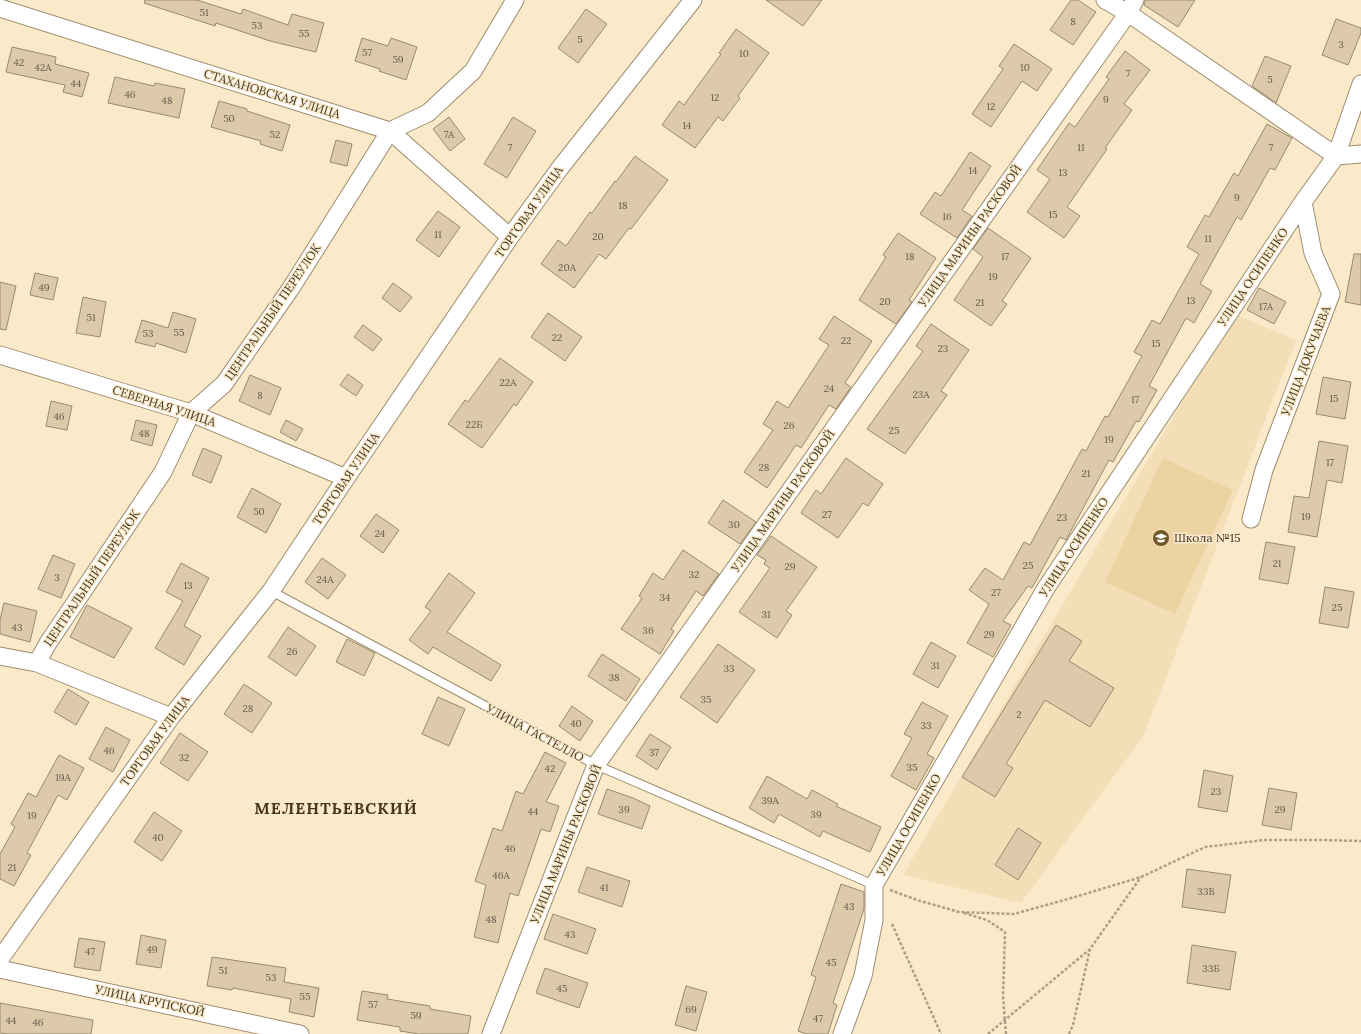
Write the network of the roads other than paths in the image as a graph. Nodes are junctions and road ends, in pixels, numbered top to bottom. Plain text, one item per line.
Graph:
1 (515, 0) edge
2 (693, 0) edge
3 (1105, 0) edge
4 (1131, 6) edge
5 (0, 8) edge
6 (1361, 84) edge
7 (390, 131) junction
8 (1361, 154) edge
9 (1336, 156) junction
10 (1303, 202) junction
11 (510, 237) junction
12 (0, 355) edge
13 (191, 413) junction
14 (346, 478) junction
15 (1250, 519) dead end
16 (271, 591) junction
17 (0, 656) edge
18 (37, 663) junction
19 (171, 717) junction
20 (596, 765) junction
21 (874, 885) junction
22 (0, 959) edge
23 (0, 969) edge
24 (300, 1034) edge
25 (491, 1034) edge
26 (842, 1034) edge

1 - 7 street
2 - 11 street, ТОРГОВАЯ УЛИЦА
3 - 4 street
4 - 9 street
4 - 20 street, УЛИЦА МАРИНЫ РАСКОВОЙ
5 - 7 street, СТАХАНОВСКАЯ УЛИЦА
6 - 9 street, УЛИЦА ОСИПЕНКО
7 - 11 street, СТАХАНОВСКАЯ УЛИЦА
7 - 13 street, ЦЕНТРАЛЬНЫЙ ПЕРЕУЛОК
8 - 9 street
9 - 10 street, УЛИЦА ОСИПЕНКО
10 - 15 street, УЛИЦА ДОКУЧАЕВА
10 - 21 street, УЛИЦА ОСИПЕНКО
11 - 14 street, ТОРГОВАЯ УЛИЦА
12 - 13 street, СЕВЕРНАЯ УЛИЦА
13 - 14 street, СЕВЕРНАЯ УЛИЦА
13 - 18 street, ЦЕНТРАЛЬНЫЙ ПЕРЕУЛОК
14 - 16 street, ТОРГОВАЯ УЛИЦА
16 - 19 street, ТОРГОВАЯ УЛИЦА
16 - 20 lane, УЛИЦА ГАСТЕЛЛО
17 - 18 street
18 - 19 street
19 - 22 street, ТОРГОВАЯ УЛИЦА
20 - 21 lane, УЛИЦА ГАСТЕЛЛО
20 - 25 street, УЛИЦА МАРИНЫ РАСКОВОЙ
21 - 26 street, УЛИЦА ОСИПЕНКО
23 - 24 street, УЛИЦА КРУПСКОЙ

